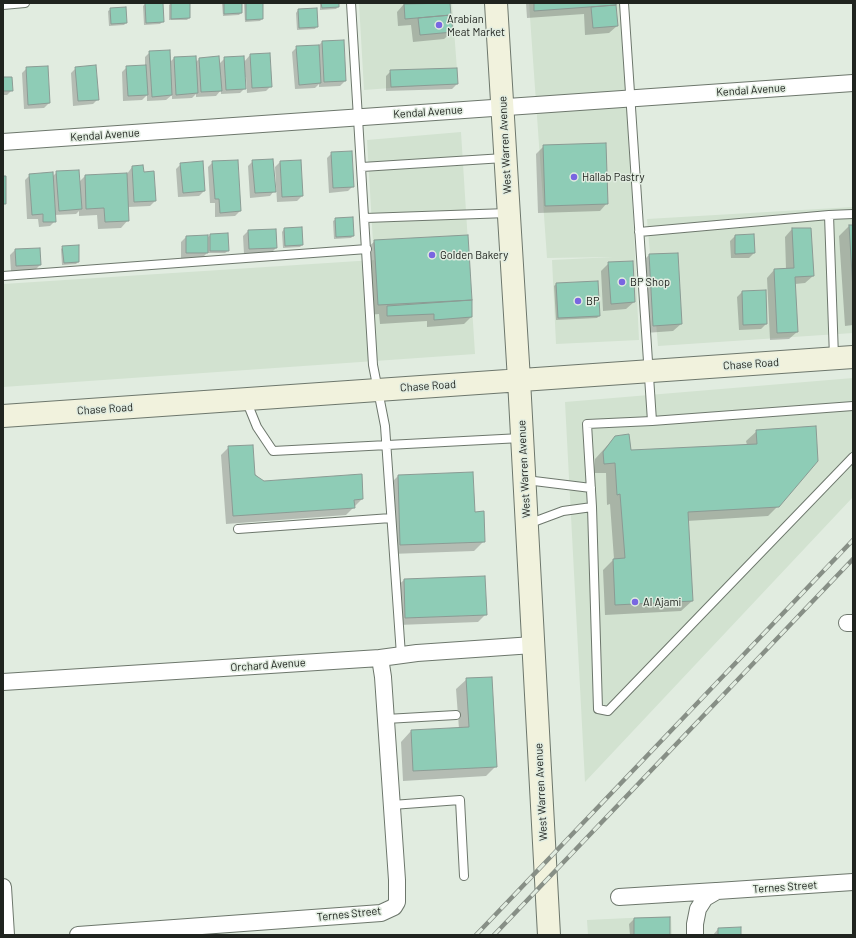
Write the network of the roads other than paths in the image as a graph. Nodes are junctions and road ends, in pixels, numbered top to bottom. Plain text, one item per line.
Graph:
1 (25, 3) edge
2 (351, 3) edge
3 (496, 3) edge
4 (624, 3) edge
5 (3, 5) edge
6 (853, 83) edge
7 (630, 98) junction
8 (503, 107) junction
9 (359, 117) junction
10 (3, 142) edge
11 (505, 158) junction
12 (362, 166) junction
13 (509, 213) junction
14 (853, 214) edge
15 (829, 215) junction
16 (365, 218) junction
17 (639, 232) junction
18 (367, 249) junction
19 (3, 276) edge
20 (843, 358) edge
21 (649, 371) junction
22 (519, 380) junction
23 (377, 390) junction
24 (246, 399) junction
25 (853, 406) edge
26 (3, 416) edge
27 (652, 421) junction
28 (522, 438) junction
29 (386, 444) junction
30 (853, 457) edge
31 (524, 480) junction
32 (591, 488) junction
33 (592, 507) junction
34 (391, 518) junction
35 (527, 524) junction
36 (238, 529) dead end
37 (533, 645) junction
38 (401, 655) junction
39 (380, 658) junction
40 (3, 682) edge
41 (456, 715) dead end
42 (386, 719) junction
43 (392, 805) junction
44 (464, 876) dead end
45 (853, 882) edge
46 (3, 887) edge
47 (717, 891) junction
48 (619, 897) dead end
49 (6, 935) edge
50 (78, 935) edge
51 (549, 935) edge
52 (695, 935) edge

1 - 5 lane
2 - 9 lane
3 - 8 main road, West Warren Avenue
4 - 7 lane
6 - 7 street, Kendal Avenue
7 - 8 street, Kendal Avenue
7 - 17 lane
8 - 9 street, Kendal Avenue
8 - 11 main road, West Warren Avenue
9 - 10 street, Kendal Avenue
9 - 12 lane
11 - 12 lane
11 - 13 main road, West Warren Avenue
12 - 16 lane
13 - 16 lane
13 - 22 main road, West Warren Avenue
14 - 15 lane
15 - 17 lane
15 - 20 lane
16 - 18 lane
17 - 21 lane
18 - 19 lane
18 - 23 lane
20 - 21 main road, Chase Road
21 - 22 main road, Chase Road
21 - 27 lane
22 - 23 main road, Chase Road
22 - 28 main road, West Warren Avenue
23 - 24 main road, Chase Road
23 - 29 lane
24 - 26 main road, Chase Road
24 - 29 lane
25 - 27 lane
27 - 32 lane
28 - 29 lane
28 - 31 main road, West Warren Avenue
29 - 34 lane
30 - 33 lane
31 - 32 lane
31 - 35 main road, West Warren Avenue
32 - 33 lane
33 - 35 lane
34 - 36 lane
34 - 38 lane
35 - 37 main road, West Warren Avenue
37 - 38 street, Orchard Avenue
37 - 51 main road, West Warren Avenue
38 - 39 street, Orchard Avenue
39 - 40 street, Orchard Avenue
39 - 42 street, Ternes Street
41 - 42 lane
42 - 43 street, Ternes Street
43 - 44 lane
43 - 50 street, Ternes Street
45 - 47 street, Ternes Street
46 - 49 street
47 - 48 street, Ternes Street
47 - 52 street

